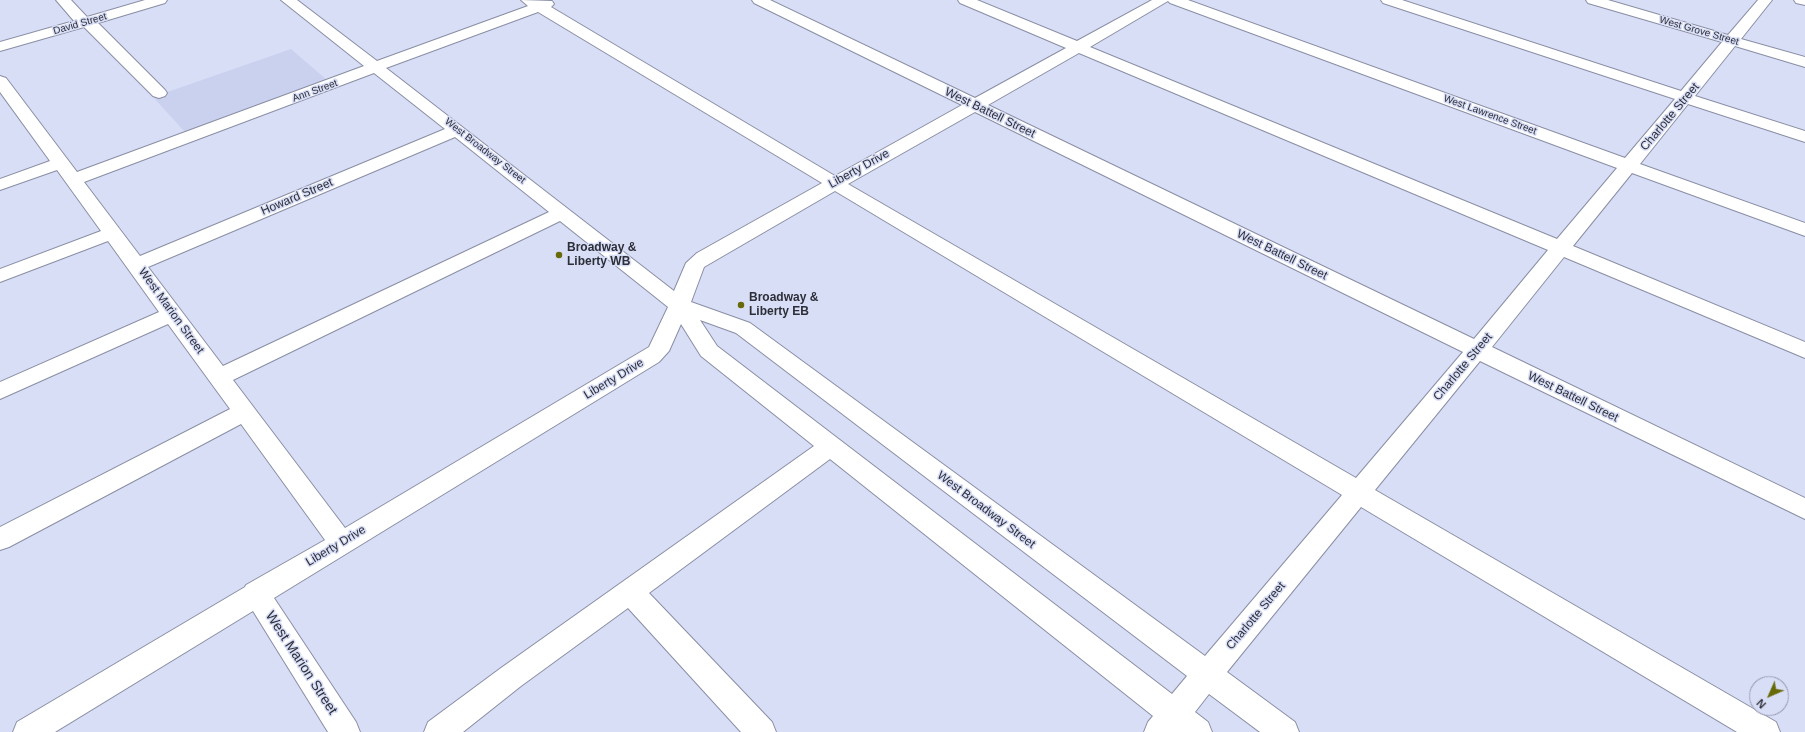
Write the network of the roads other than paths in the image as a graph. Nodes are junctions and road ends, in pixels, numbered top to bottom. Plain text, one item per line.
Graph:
1 (63, 0) edge
2 (160, 0) edge
3 (288, 0) edge
4 (759, 0) edge
5 (965, 0) edge
6 (1162, 0) edge
7 (1175, 0) edge
8 (1388, 0) edge
9 (1593, 0) edge
10 (1765, 0) edge
11 (1801, 0) edge
12 (1805, 1) edge
13 (541, 2) edge
14 (86, 22) junction
15 (1732, 41) junction
16 (0, 47) edge
17 (1078, 47) junction
18 (1805, 62) edge
19 (375, 67) junction
20 (0, 81) edge
21 (159, 93) dead end
22 (1686, 98) junction
23 (974, 105) junction
24 (457, 130) junction
25 (1805, 137) edge
26 (60, 164) junction
27 (1628, 166) junction
28 (72, 180) junction
29 (834, 183) junction
30 (0, 185) edge
31 (562, 213) junction
32 (1805, 230) edge
33 (113, 233) junction
34 (1560, 249) junction
35 (136, 265) junction
36 (0, 276) edge
37 (679, 305) junction
38 (173, 314) junction
39 (1477, 350) junction
40 (1805, 350) edge
41 (219, 377) junction
42 (0, 391) edge
43 (245, 412) junction
44 (831, 446) junction
45 (1358, 493) junction
46 (1805, 509) edge
47 (0, 538) edge
48 (341, 542) junction
49 (630, 591) junction
50 (256, 594) junction
51 (1206, 674) junction
52 (1166, 723) edge
53 (28, 732) edge
54 (345, 732) edge
55 (439, 732) edge
56 (761, 732) edge
57 (1197, 732) edge
58 (1284, 732) edge
59 (1766, 732) edge

1 - 14 street
2 - 14 street, David Street
3 - 19 street, West Broadway Street
4 - 23 street, West Battell Street
5 - 17 street
6 - 17 street, Liberty Drive
7 - 27 street, West Lawrence Street
8 - 22 street
9 - 15 street, West Grove Street
10 - 15 street, Charlotte Street
11 - 12 street
13 - 19 street, Ann Street
13 - 29 street
14 - 16 street, David Street
14 - 21 street
15 - 18 street, West Grove Street
15 - 22 street, Charlotte Street
17 - 23 street, Liberty Drive
17 - 34 street
19 - 24 street, West Broadway Street
19 - 28 street, Ann Street
20 - 26 street, West Marion Street
22 - 25 street
22 - 27 street, Charlotte Street
23 - 29 street, Liberty Drive
23 - 39 street, West Battell Street
24 - 31 street, West Broadway Street
24 - 35 street, Howard Street
26 - 28 street, West Marion Street
26 - 30 street
27 - 32 street, West Lawrence Street
27 - 34 street, Charlotte Street
28 - 33 street, West Marion Street
29 - 37 street, Liberty Drive
29 - 45 street
31 - 37 street, West Broadway Street
31 - 41 street
33 - 35 street, West Marion Street
33 - 36 street
34 - 39 street, Charlotte Street
34 - 40 street
35 - 38 street, West Marion Street
37 - 44 street, West Broadway Street
37 - 48 street, Liberty Drive
37 - 51 street, West Broadway Street
38 - 41 street, West Marion Street
38 - 42 street
39 - 45 street, Charlotte Street
39 - 46 street, West Battell Street
41 - 43 street, West Marion Street
43 - 47 street
43 - 48 street, West Marion Street
44 - 49 street
44 - 52 street, West Broadway Street
45 - 51 street, Charlotte Street
45 - 59 street
48 - 50 street, Liberty Drive
49 - 55 street
49 - 56 street
50 - 53 street, Liberty Drive
50 - 54 street, West Marion Street
51 - 52 street, Charlotte Street
51 - 58 street, West Broadway Street
52 - 57 street, West Broadway Street

